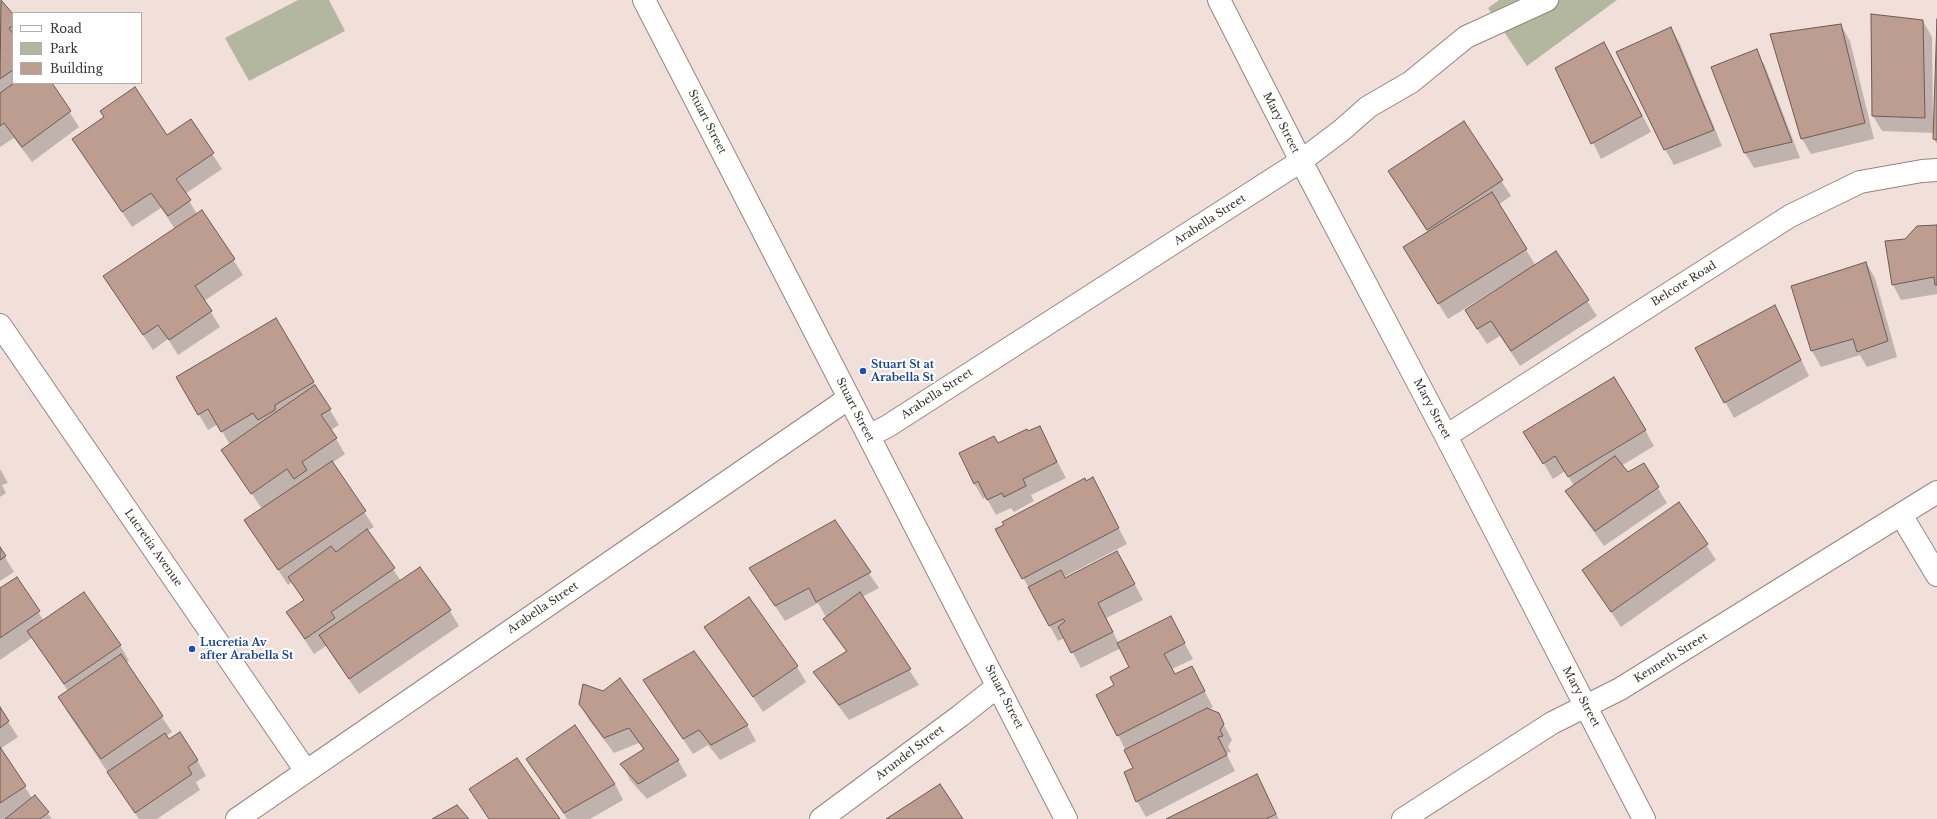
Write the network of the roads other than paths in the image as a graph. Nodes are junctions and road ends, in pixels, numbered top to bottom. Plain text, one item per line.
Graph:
1 (644, 0) edge
2 (1219, 0) edge
3 (1547, 0) edge
4 (1301, 161) junction
5 (1937, 170) edge
6 (0, 325) edge
7 (849, 398) junction
8 (869, 436) junction
9 (1446, 436) junction
10 (1937, 492) edge
11 (1901, 515) junction
12 (1937, 575) edge
13 (998, 686) junction
14 (1586, 706) junction
15 (306, 771) junction
16 (237, 819) edge
17 (821, 819) edge
18 (1066, 819) edge
19 (1403, 819) edge
20 (1644, 819) edge

1 - 7 street, Stuart Street
2 - 4 street, Mary Street
3 - 4 street, Arabella Street
4 - 8 street, Arabella Street
4 - 9 street, Mary Street
5 - 9 street, Belcote Road
6 - 15 street, Lucretia Avenue
7 - 8 street, Stuart Street
7 - 15 street, Arabella Street
8 - 13 street, Stuart Street
9 - 14 street, Mary Street
10 - 11 street, Kenneth Street
11 - 12 street
11 - 14 street, Kenneth Street
13 - 17 street, Arundel Street
13 - 18 street, Stuart Street
14 - 19 street, Kenneth Street
14 - 20 street, Mary Street
15 - 16 street, Arabella Street

